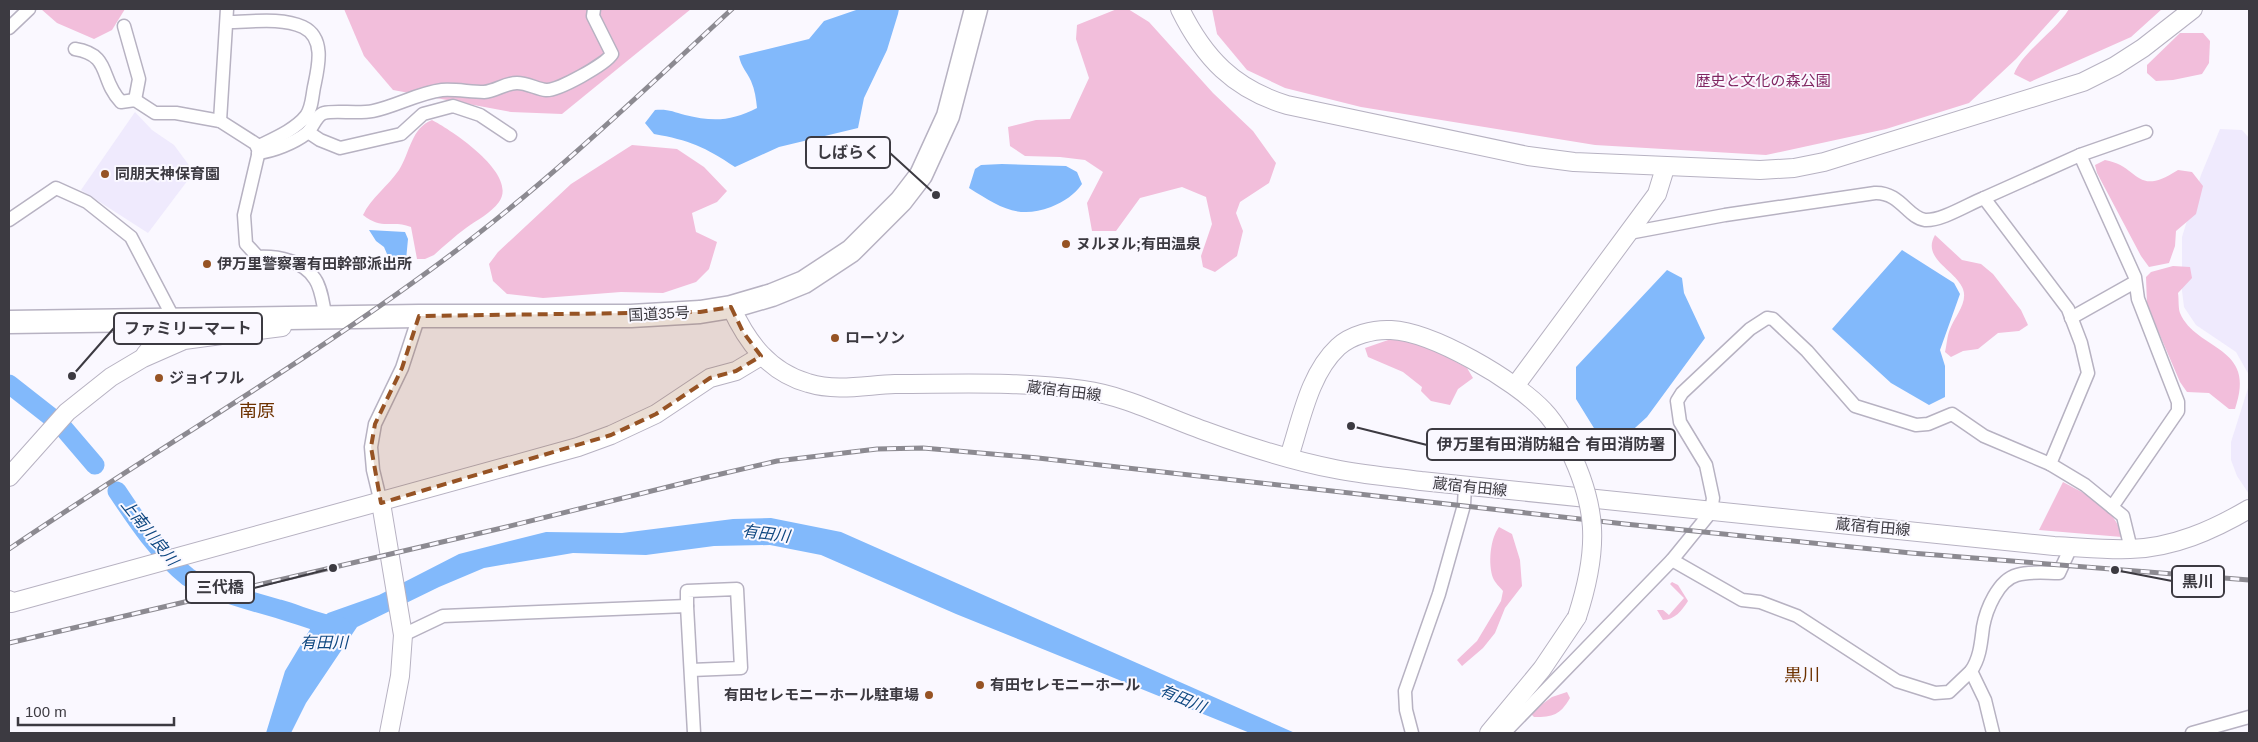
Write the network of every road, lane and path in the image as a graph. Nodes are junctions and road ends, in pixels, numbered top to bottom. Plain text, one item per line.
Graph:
1 (29, 9) edge
2 (227, 9) edge
3 (594, 9) edge
4 (976, 9) edge
5 (1180, 9) edge
6 (2193, 9) edge
7 (227, 22) junction
8 (124, 26) dead end
9 (9, 28) edge
10 (75, 49) dead end
11 (135, 100) junction
12 (220, 121) junction
13 (308, 132) junction
14 (2146, 132) dead end
15 (510, 135) dead end
16 (258, 150) junction
17 (2080, 155) junction
18 (1665, 168) junction
19 (1984, 198) junction
20 (9, 220) edge
21 (1629, 233) junction
22 (2136, 282) junction
23 (731, 306) junction
24 (419, 316) junction
25 (174, 318) junction
26 (302, 318) junction
27 (326, 318) junction
28 (2071, 318) junction
29 (9, 322) edge
30 (761, 356) junction
31 (142, 358) junction
32 (1515, 386) junction
33 (1289, 457) junction
34 (2050, 464) junction
35 (9, 477) edge
36 (1465, 486) junction
37 (381, 503) junction
38 (2112, 507) junction
39 (2249, 509) edge
40 (1711, 512) junction
41 (2071, 546) junction
42 (2131, 549) junction
43 (1672, 560) junction
44 (10, 602) edge
45 (688, 606) junction
46 (402, 629) junction
47 (691, 670) junction
48 (1971, 671) junction
49 (2249, 717) edge
50 (389, 733) edge
51 (694, 733) edge
52 (1412, 733) edge
53 (1489, 733) edge
54 (1504, 733) edge
55 (1993, 733) edge
56 (2192, 733) edge

1 - 9 street
2 - 7 street
3 - 13 street
4 - 23 highway, 国道35号
5 - 18 street
6 - 18 street
7 - 12 street
7 - 16 street
8 - 11 street
10 - 11 street
11 - 12 street
12 - 16 street
13 - 15 street
13 - 16 street
14 - 17 street
16 - 27 street
17 - 19 street
17 - 22 street
18 - 21 street
19 - 21 street
19 - 28 street
20 - 25 street
21 - 32 street
22 - 28 street
22 - 38 street
23 - 24 highway, 国道35号
23 - 30 street, 蔵宿有田線
24 - 27 highway, 国道35号
24 - 37 street
25 - 26 highway, 国道35号
25 - 29 highway, 国道35号
25 - 31 street
26 - 27 highway, 国道35号
26 - 31 street
28 - 34 street
30 - 33 street, 蔵宿有田線
30 - 37 street
31 - 35 street
32 - 33 street
32 - 53 street, bridge
33 - 36 street, 蔵宿有田線
34 - 38 street
34 - 40 street
36 - 40 street, 蔵宿有田線
36 - 52 street
37 - 44 street
37 - 46 street
38 - 42 street
39 - 42 street, 蔵宿有田線
40 - 41 street, 蔵宿有田線
40 - 43 street
41 - 42 street, 蔵宿有田線
41 - 48 street
43 - 48 street
43 - 54 street
45 - 46 street
45 - 47 street
45 - 47 street
46 - 50 street
47 - 51 street
48 - 55 street
49 - 56 street

